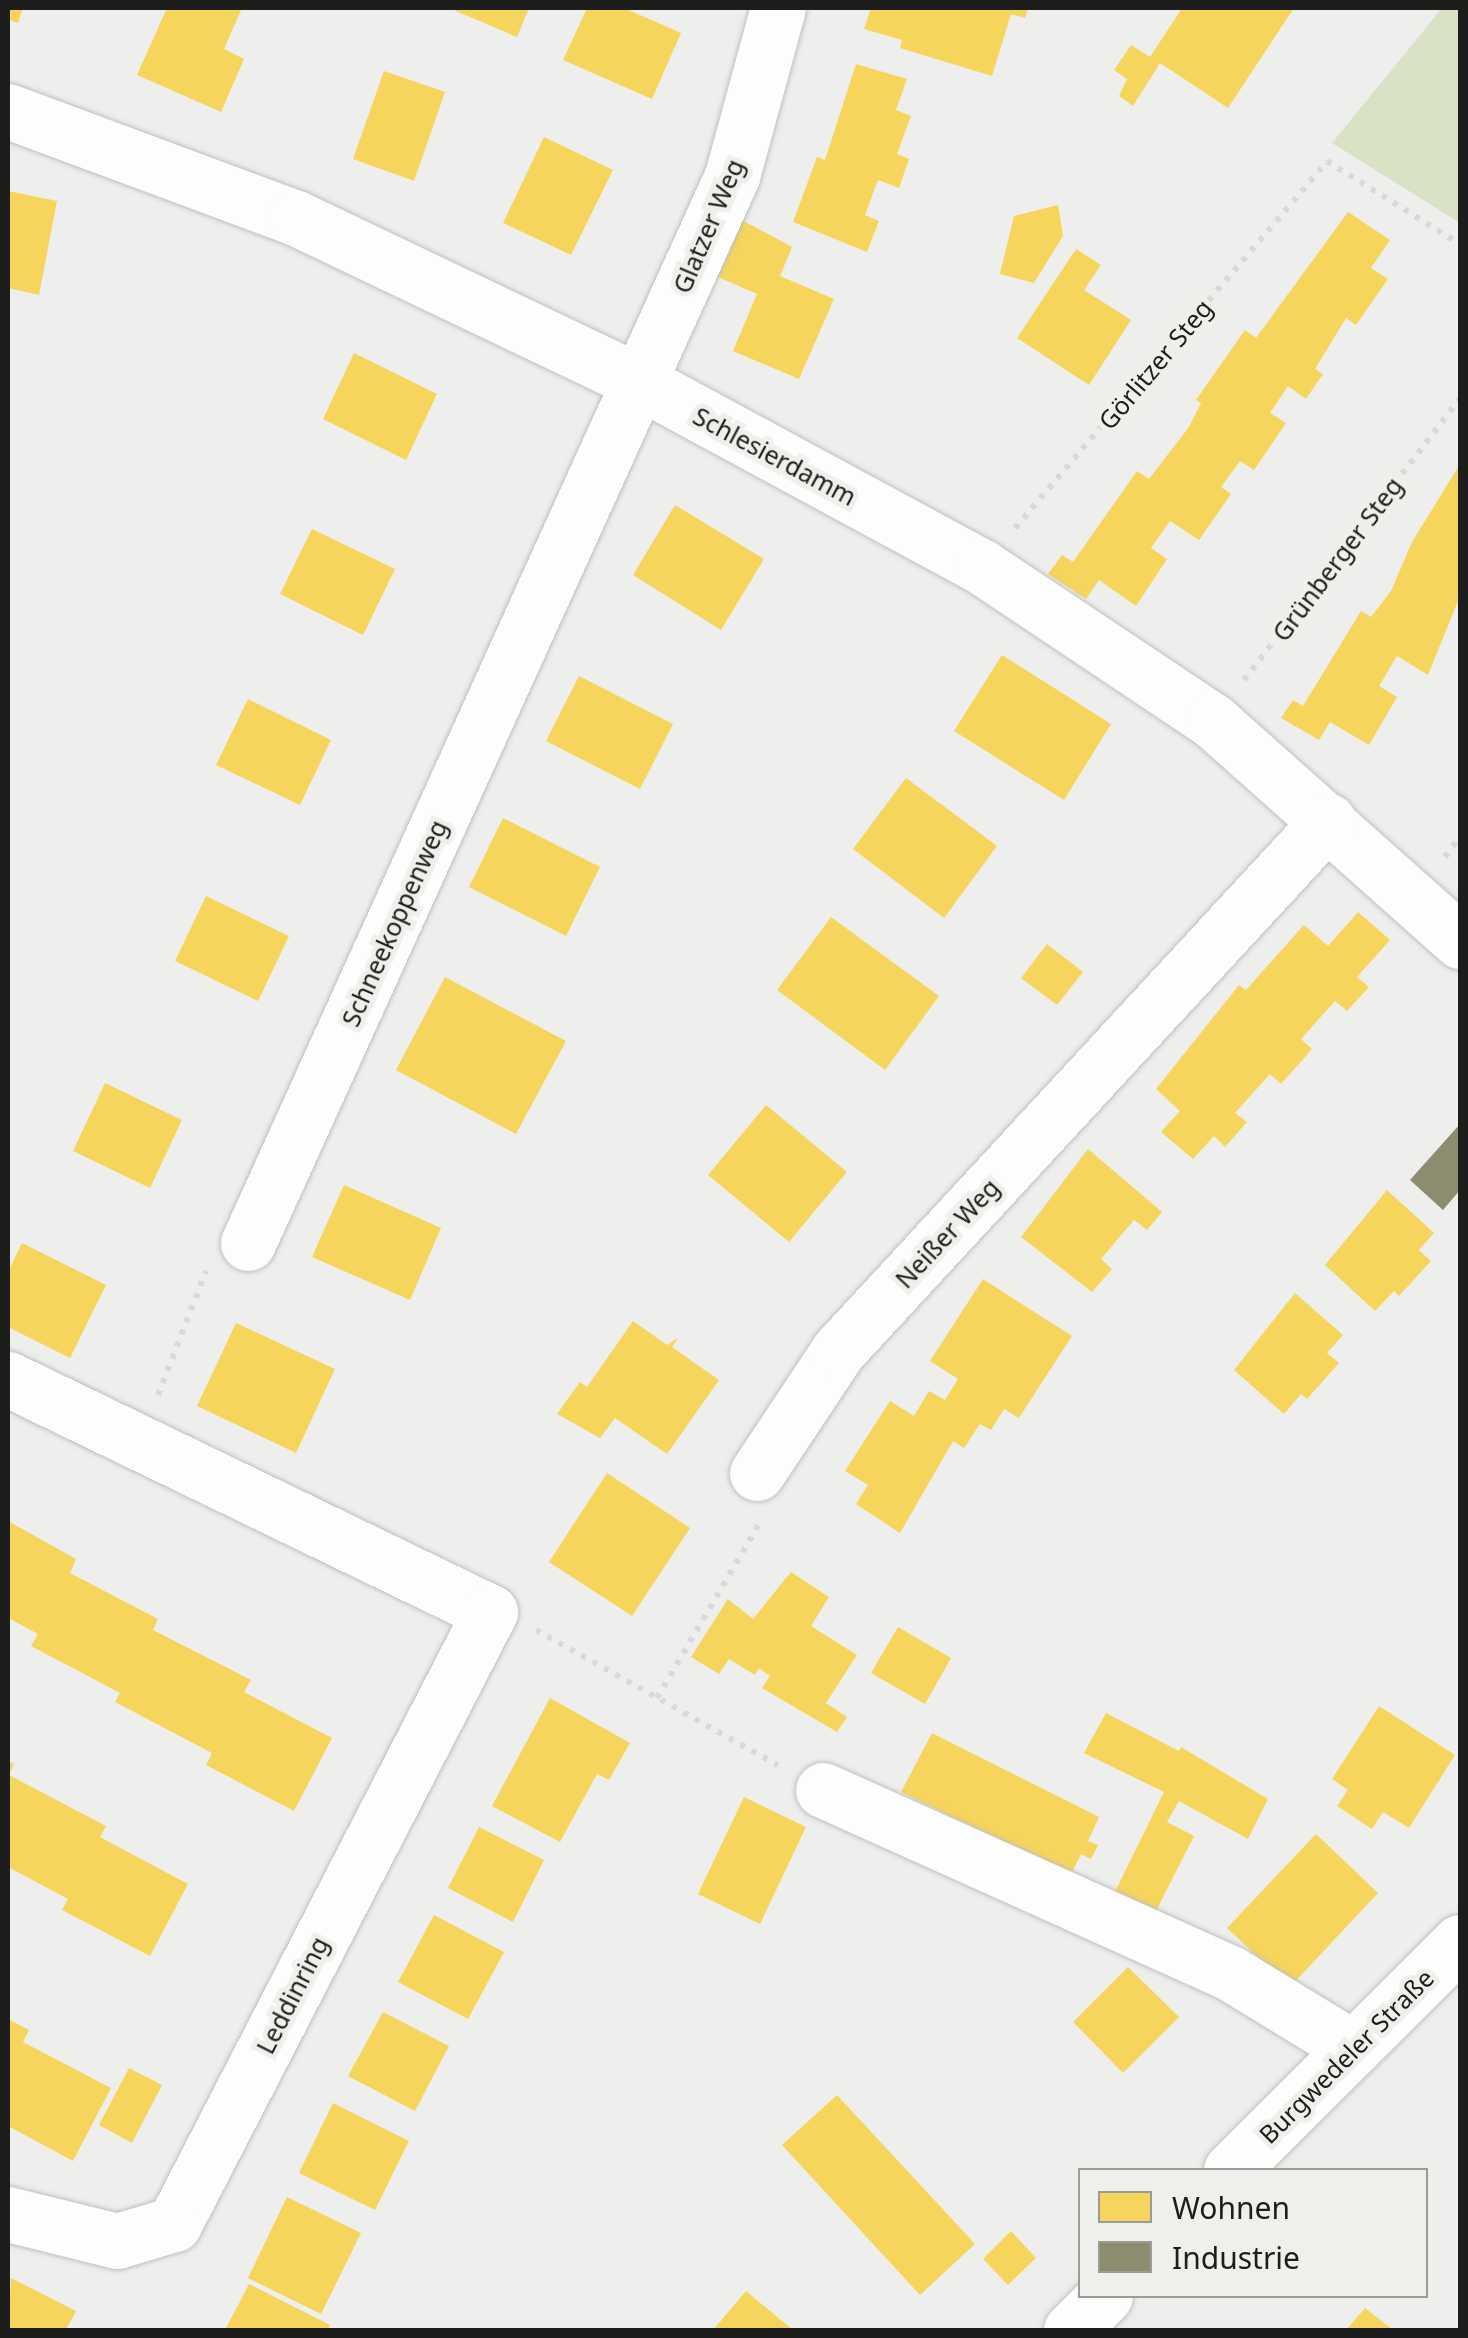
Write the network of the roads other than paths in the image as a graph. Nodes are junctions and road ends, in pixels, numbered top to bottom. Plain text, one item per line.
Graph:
1 (778, 8) edge
2 (8, 111) edge
3 (640, 382) junction
4 (1328, 821) junction
5 (1460, 941) edge
6 (248, 1244) road end
7 (8, 1380) edge
8 (757, 1472) road end
9 (823, 1790) road end
10 (1460, 1942) edge
11 (1354, 2048) junction
12 (1232, 2168) edge
13 (8, 2214) edge
14 (1103, 2298) edge
15 (1070, 2330) edge

1 - 3 street, Glatzer Weg
2 - 3 street, Schlesierdamm
3 - 4 street, Schlesierdamm
3 - 6 street, Schneekoppenweg
4 - 5 street, Schlesierdamm
4 - 8 street, Neißer Weg
7 - 13 street, Leddinring
9 - 11 street
10 - 11 street, Burgwedeler Straße
11 - 12 street, Burgwedeler Straße
14 - 15 street

